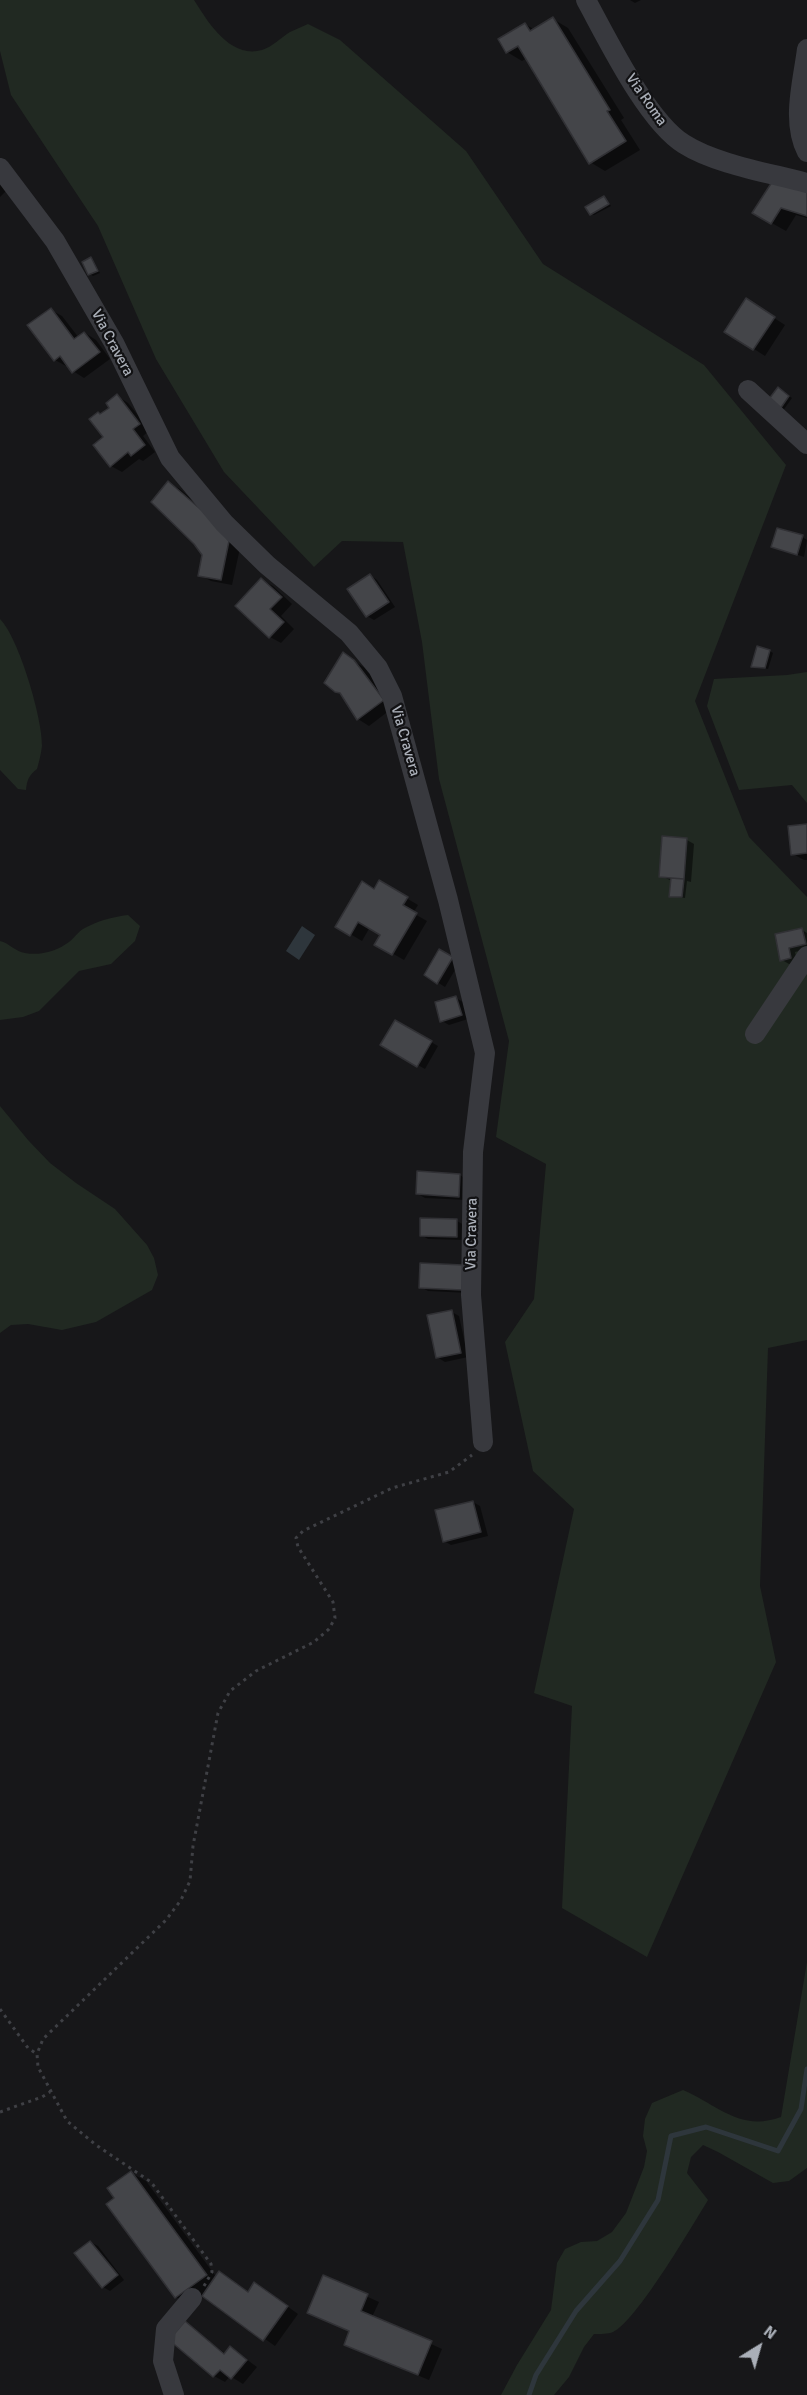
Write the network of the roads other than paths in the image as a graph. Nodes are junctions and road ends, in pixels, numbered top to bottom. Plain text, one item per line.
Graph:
1 (586, 0) edge
2 (807, 49) edge
3 (807, 152) edge
4 (0, 168) edge
5 (807, 183) edge
6 (748, 390) dead end
7 (807, 444) edge
8 (807, 956) edge
9 (755, 1034) dead end
10 (483, 1442) road end
11 (192, 2298) road end
12 (174, 2395) edge

1 - 5 street, Via Roma
2 - 3 street
4 - 10 street, Via Cravera
6 - 7 street
8 - 9 street
11 - 12 street

